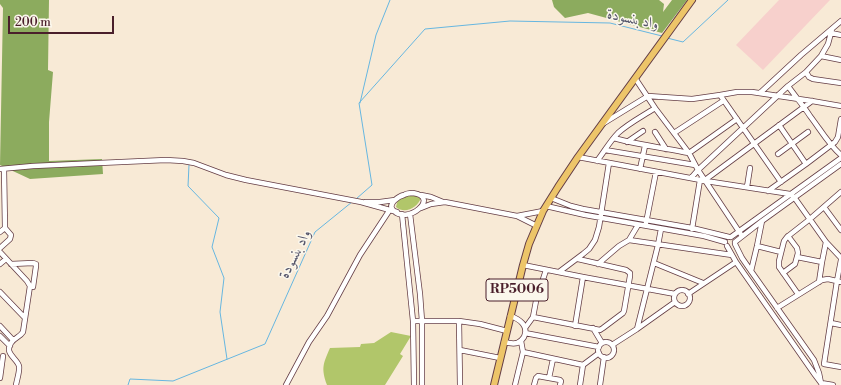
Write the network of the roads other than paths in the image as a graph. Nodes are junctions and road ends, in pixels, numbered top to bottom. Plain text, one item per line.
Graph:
1 (692, 0) edge
2 (841, 21) edge
3 (831, 31) junction
4 (841, 35) edge
5 (821, 56) junction
6 (841, 60) edge
7 (806, 72) junction
8 (635, 78) junction
9 (841, 83) edge
10 (788, 86) junction
11 (760, 93) junction
12 (720, 95) junction
13 (648, 96) junction
14 (777, 96) junction
15 (796, 99) junction
16 (723, 100) junction
17 (812, 101) junction
18 (841, 106) edge
19 (804, 107) junction
20 (655, 108) junction
21 (737, 119) junction
22 (841, 119) edge
23 (603, 123) junction
24 (779, 125) junction
25 (743, 128) junction
26 (643, 132) dead end
27 (656, 132) dead end
28 (808, 132) dead end
29 (674, 133) junction
30 (614, 138) junction
31 (627, 142) junction
32 (755, 143) junction
33 (792, 143) junction
34 (831, 145) junction
35 (645, 146) junction
36 (666, 149) junction
37 (605, 150) junction
38 (689, 153) junction
39 (778, 154) dead end
40 (643, 156) junction
41 (578, 157) junction
42 (841, 157) edge
43 (597, 161) junction
44 (609, 163) junction
45 (806, 164) junction
46 (841, 164) edge
47 (695, 165) junction
48 (750, 168) dead end
49 (2, 169) edge
50 (640, 169) junction
51 (698, 170) junction
52 (656, 172) junction
53 (691, 178) junction
54 (704, 180) junction
55 (781, 182) junction
56 (747, 188) junction
57 (768, 191) junction
58 (2, 192) edge
59 (841, 192) edge
60 (421, 196) junction
61 (792, 196) junction
62 (2, 198) edge
63 (551, 198) junction
64 (395, 200) junction
65 (361, 202) junction
66 (445, 202) junction
67 (824, 207) junction
68 (421, 208) junction
69 (545, 209) junction
70 (389, 211) junction
71 (397, 212) junction
72 (601, 212) junction
73 (402, 214) junction
74 (410, 214) junction
75 (517, 216) junction
76 (600, 218) junction
77 (810, 219) junction
78 (646, 220) junction
79 (762, 221) junction
80 (638, 225) junction
81 (536, 226) junction
82 (645, 226) junction
83 (5, 228) junction
84 (692, 228) junction
85 (661, 229) junction
86 (841, 230) edge
87 (739, 231) junction
88 (0, 232) edge
89 (691, 234) junction
90 (742, 236) junction
91 (788, 236) junction
92 (730, 237) junction
93 (629, 240) junction
94 (826, 242) junction
95 (735, 243) junction
96 (726, 244) junction
97 (658, 245) junction
98 (757, 246) junction
99 (0, 248) edge
100 (0, 252) edge
101 (781, 252) junction
102 (732, 255) junction
103 (797, 257) junction
104 (6, 258) junction
105 (578, 259) junction
106 (841, 259) edge
107 (736, 262) junction
108 (822, 262) junction
109 (0, 264) edge
110 (11, 264) junction
111 (598, 264) junction
112 (654, 264) junction
113 (523, 265) junction
114 (546, 270) junction
115 (750, 271) junction
116 (559, 272) junction
117 (783, 273) junction
118 (583, 278) junction
119 (819, 282) junction
120 (839, 282) edge
121 (703, 283) junction
122 (628, 286) junction
123 (31, 287) junction
124 (39, 288) dead end
125 (647, 290) junction
126 (0, 292) edge
127 (675, 294) junction
128 (688, 294) junction
129 (798, 294) junction
130 (675, 302) junction
131 (777, 308) junction
132 (510, 316) junction
133 (25, 318) junction
134 (533, 318) junction
135 (413, 321) junction
136 (422, 321) junction
137 (460, 321) junction
138 (831, 323) junction
139 (841, 325) edge
140 (0, 326) edge
141 (575, 326) junction
142 (592, 328) junction
143 (637, 329) junction
144 (507, 331) junction
145 (525, 331) junction
146 (0, 336) edge
147 (13, 340) junction
148 (521, 341) junction
149 (504, 342) junction
150 (602, 343) junction
151 (612, 345) junction
152 (10, 346) junction
153 (460, 350) junction
154 (599, 350) junction
155 (523, 352) junction
156 (2, 356) edge
157 (11, 356) junction
158 (604, 357) junction
159 (500, 358) junction
160 (553, 359) junction
161 (824, 364) junction
162 (583, 365) junction
163 (841, 367) edge
164 (817, 374) junction
165 (0, 375) edge
166 (0, 378) edge
167 (549, 378) junction
168 (821, 384) edge
169 (16, 385) edge
170 (286, 385) edge
171 (414, 385) edge
172 (422, 385) edge
173 (460, 385) edge
174 (494, 385) edge
175 (515, 385) edge
176 (534, 385) edge
177 (560, 385) edge
178 (580, 385) edge
179 (600, 385) edge
180 (833, 385) edge

1 - 8 main road, RP5006
2 - 3 street
3 - 4 street
3 - 5 street
3 - 11 street
5 - 6 street
5 - 7 street
7 - 9 street
7 - 10 street
8 - 13 street
8 - 23 main road, RP5006
10 - 14 street
10 - 15 street
11 - 12 street
11 - 14 street
12 - 13 street
12 - 16 street
13 - 20 street
13 - 23 street
14 - 15 street
14 - 25 street
15 - 17 street
15 - 19 street
16 - 21 street
16 - 29 street
17 - 18 street
17 - 19 street
19 - 24 street
19 - 34 street
20 - 29 street
20 - 30 street
21 - 25 street
21 - 38 street
22 - 34 street
23 - 41 main road, RP5006
24 - 32 street
24 - 33 street
25 - 32 street
25 - 51 street
26 - 31 street
27 - 36 street
28 - 33 street
29 - 38 street
30 - 31 street
30 - 37 street
31 - 35 street
32 - 54 street
32 - 55 street
33 - 39 street
33 - 45 street
34 - 42 street
34 - 45 street
35 - 36 street
35 - 40 street
36 - 38 street
37 - 40 street
37 - 43 street
38 - 47 street
40 - 47 street
40 - 50 street
41 - 43 street
41 - 63 main road, RP5006
42 - 61 street
43 - 44 street
44 - 50 street
44 - 72 street
45 - 55 street
46 - 61 street
47 - 51 street
48 - 56 street
49 - 58 street
49 - 65 street
50 - 52 street
51 - 53 street
51 - 54 street
52 - 53 street
52 - 78 street
53 - 54 street
54 - 56 street
54 - 84 street
54 - 87 street
55 - 57 street
56 - 57 street
57 - 61 street
58 - 62 street
59 - 67 street
60 - 64 street
60 - 66 street
60 - 68 street
61 - 77 street
61 - 79 street
61 - 87 street
62 - 83 street
63 - 69 main road, RP5006
63 - 72 street
64 - 65 street
64 - 71 street
65 - 70 street
66 - 68 street
66 - 75 street
67 - 77 street
67 - 86 street
68 - 74 street
69 - 75 street
69 - 76 street
69 - 81 main road, RP5006
70 - 71 street
70 - 170 street
71 - 73 street
72 - 76 street
72 - 78 street
73 - 74 street
73 - 135 street
74 - 136 street
75 - 81 street
76 - 80 street
76 - 105 street
77 - 91 street
77 - 94 street
78 - 82 street
78 - 84 street
79 - 90 street
79 - 98 street
80 - 82 street
80 - 93 street
81 - 113 main road, RP5006
82 - 85 street
83 - 88 street
83 - 99 street
84 - 89 street
84 - 92 street
85 - 89 street
85 - 97 street
87 - 90 street
87 - 92 street
89 - 96 street
90 - 95 street
91 - 101 street
91 - 103 street
92 - 95 street
92 - 96 street
93 - 97 street
93 - 111 street
94 - 106 street
94 - 108 street
95 - 96 street
95 - 115 street
96 - 102 street
97 - 102 street
97 - 112 street
98 - 101 street
98 - 115 street
100 - 104 street
101 - 117 street
102 - 107 street
103 - 108 street
103 - 117 street
104 - 109 street
104 - 110 street
105 - 111 street
105 - 116 street
106 - 120 street
107 - 121 street
107 - 164 street
108 - 119 street
110 - 123 street
110 - 123 street
111 - 122 street
112 - 121 street
112 - 125 street
113 - 114 street
113 - 132 main road, RP5006
114 - 116 street
114 - 134 street
115 - 131 street
116 - 118 street
117 - 129 street
118 - 122 street
118 - 141 street
119 - 120 street
119 - 129 street
120 - 138 street
121 - 128 street
122 - 125 street
122 - 142 street
123 - 124 street
123 - 133 street
125 - 127 street
125 - 143 street
126 - 133 street
127 - 128 street
127 - 130 street
128 - 130 street
129 - 131 street
130 - 143 street
131 - 164 street
132 - 144 main road, RP5006
132 - 145 street
133 - 147 street
134 - 141 street
134 - 145 street
135 - 136 street
135 - 171 street
136 - 137 street
136 - 172 street
137 - 144 street
137 - 153 street
138 - 139 street
138 - 161 street
140 - 147 street
141 - 142 street
142 - 150 street
143 - 151 street
144 - 149 main road, RP5006
145 - 148 street
145 - 154 street
146 - 152 street
147 - 152 street
148 - 149 street
148 - 155 street
149 - 159 main road, RP5006
150 - 151 street
150 - 154 street
151 - 158 street
152 - 157 street
153 - 159 street
153 - 173 street
154 - 158 street
154 - 162 street
155 - 160 street
155 - 175 street
156 - 157 street
156 - 165 street
157 - 169 street
158 - 179 street
159 - 174 main road, RP5006
160 - 162 street
160 - 167 street
161 - 163 street
161 - 164 street
162 - 178 street
164 - 168 street
165 - 166 street
167 - 176 street
167 - 177 street
168 - 180 street

